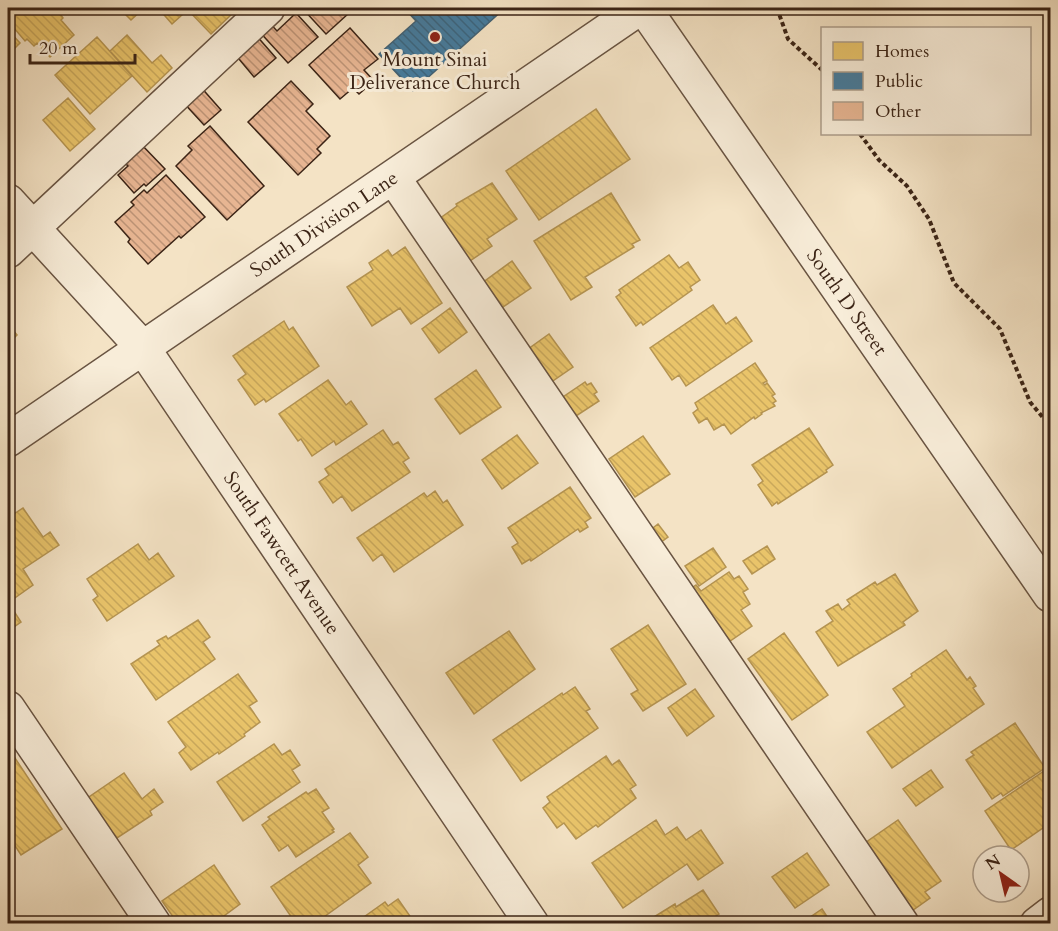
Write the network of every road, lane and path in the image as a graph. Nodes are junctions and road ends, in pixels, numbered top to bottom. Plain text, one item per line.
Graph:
1 (268, 8) edge
2 (642, 8) edge
3 (777, 8) edge
4 (821, 69) edge
5 (861, 135) edge
6 (393, 177) junction
7 (8, 201) edge
8 (32, 228) junction
9 (8, 251) edge
10 (142, 348) junction
11 (1050, 426) edge
12 (8, 440) edge
13 (1050, 595) edge
14 (8, 708) edge
15 (1050, 914) edge
16 (154, 924) edge
17 (532, 924) edge
18 (903, 924) edge
19 (1037, 924) edge

1 - 8 street
2 - 6 street, South Division Lane
2 - 13 street, South D Street
3 - 4 path
5 - 11 path
6 - 10 street, South Division Lane
6 - 18 street
7 - 8 street, South Fawcett Avenue
8 - 9 street
8 - 10 street, South Fawcett Avenue
10 - 12 street, South Division Lane
10 - 17 street, South Fawcett Avenue
14 - 16 street
15 - 19 street

